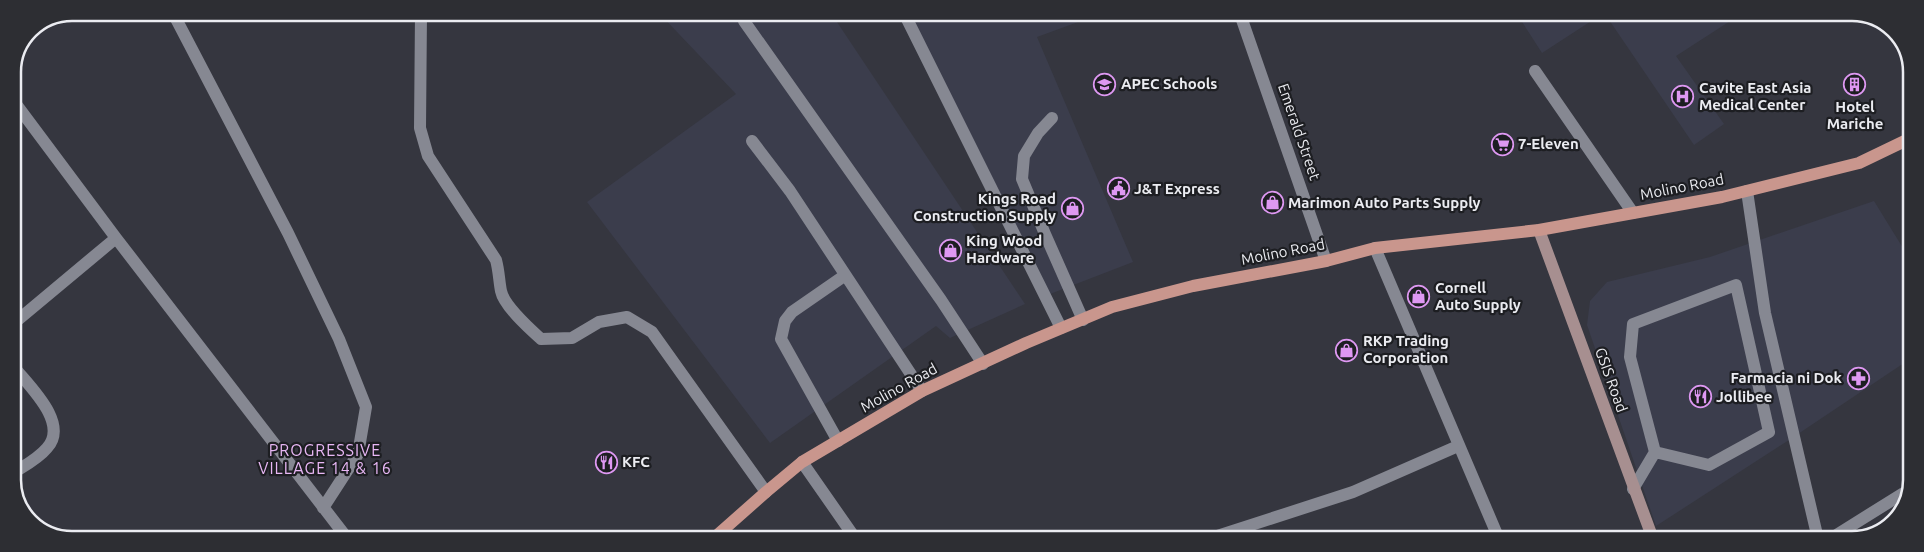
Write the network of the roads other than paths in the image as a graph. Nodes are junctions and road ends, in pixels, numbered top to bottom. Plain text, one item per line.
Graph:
1 (176, 21) edge
2 (421, 21) edge
3 (744, 21) dead end
4 (908, 21) edge
5 (1242, 21) edge
6 (1536, 71) dead end
7 (21, 112) edge
8 (1052, 118) dead end
9 (752, 141) dead end
10 (1903, 142) edge
11 (1748, 191) junction
12 (1633, 213) junction
13 (1539, 230) junction
14 (116, 238) junction
15 (1375, 248) junction
16 (1326, 261) junction
17 (844, 276) junction
18 (21, 317) edge
19 (1084, 320) junction
20 (1062, 328) junction
21 (983, 364) junction
22 (21, 376) edge
23 (922, 391) junction
24 (838, 441) junction
25 (1458, 446) junction
26 (1655, 452) junction
27 (802, 462) junction
28 (21, 467) edge
29 (1633, 489) junction
30 (766, 492) junction
31 (1900, 495) edge
32 (322, 508) junction
33 (341, 531) edge
34 (722, 531) edge
35 (850, 531) edge
36 (1233, 531) edge
37 (1495, 531) edge
38 (1650, 531) edge
39 (1816, 531) edge
40 (1844, 531) edge

1 - 32 street
2 - 30 street
3 - 21 street
4 - 20 street
5 - 16 street, Emerald Street
6 - 12 street
7 - 14 street
8 - 19 street
9 - 17 street
10 - 11 main road, Molino Road
11 - 12 main road, Molino Road
11 - 39 street
12 - 13 main road, Molino Road
13 - 15 main road, Molino Road
13 - 29 main road, GSIS Road
14 - 18 street
14 - 32 street
15 - 16 main road, Molino Road
15 - 25 street
16 - 19 main road, Molino Road
17 - 23 street
17 - 24 street
19 - 20 main road, Molino Road
20 - 21 main road, Molino Road
21 - 23 main road, Molino Road
22 - 28 street
23 - 24 main road, Molino Road
24 - 27 main road, Molino Road
25 - 36 street
25 - 37 street
26 - 26 street
26 - 29 street
27 - 30 main road, Molino Road
27 - 35 street
29 - 38 main road, GSIS Road
30 - 34 main road, Molino Road
31 - 40 street
32 - 33 street

